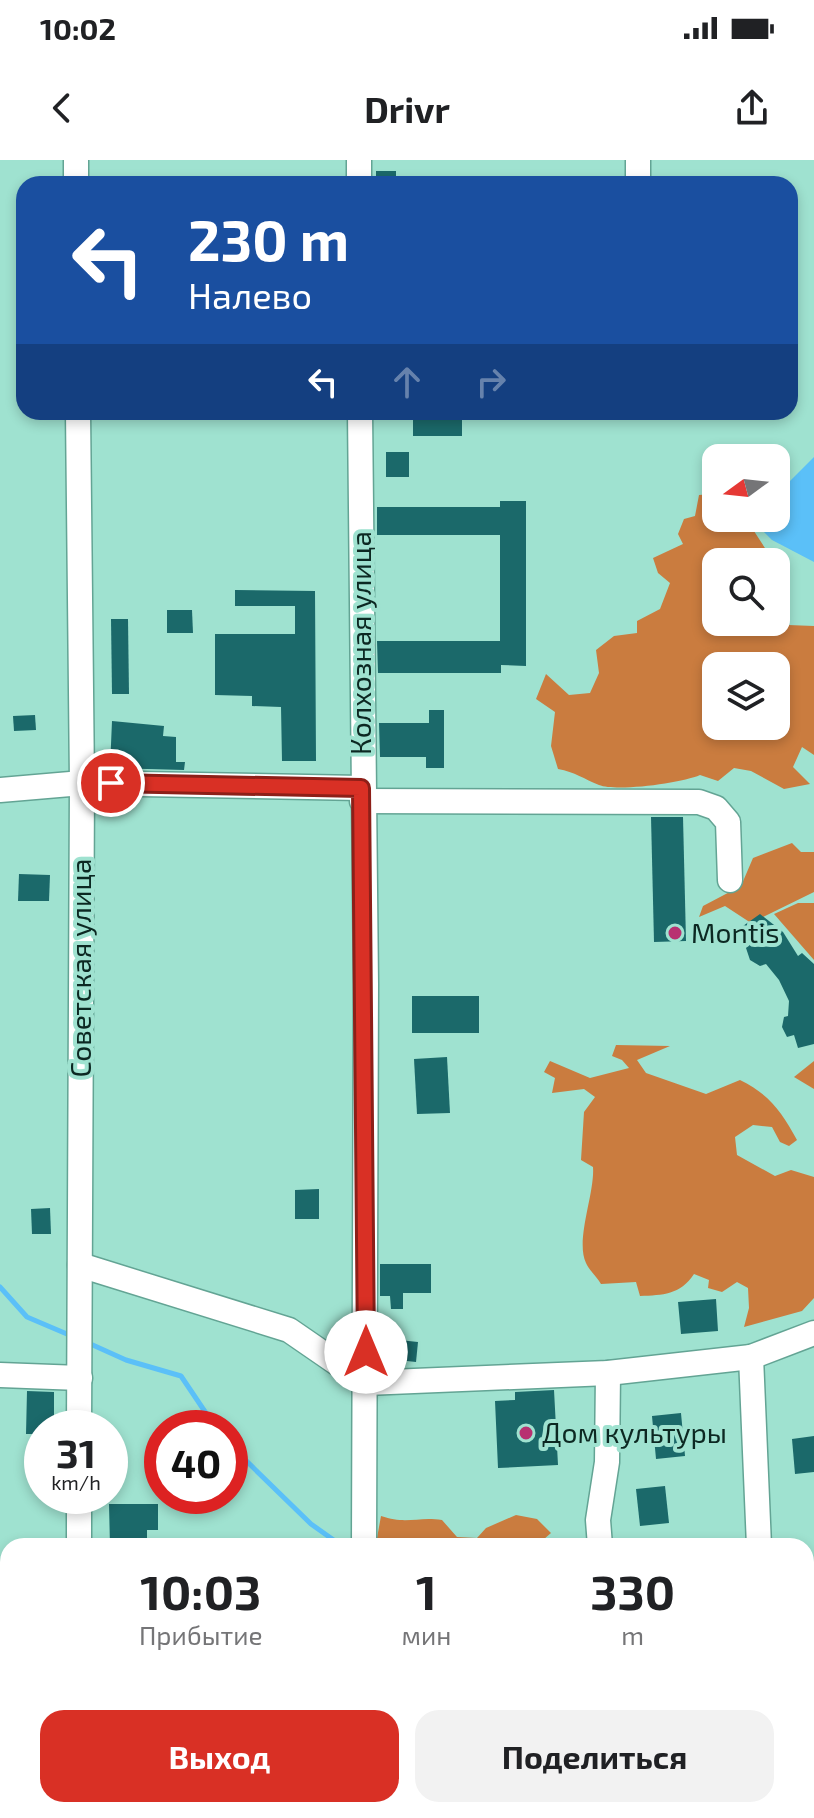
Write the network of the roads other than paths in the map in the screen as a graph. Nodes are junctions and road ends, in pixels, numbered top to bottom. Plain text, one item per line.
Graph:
1 (78, 420) edge
2 (346, 420) edge
3 (360, 420) edge
4 (82, 783) junction
5 (0, 790) edge
6 (357, 792) junction
7 (730, 880) dead end
8 (80, 1265) junction
9 (814, 1333) edge
10 (751, 1357) junction
11 (80, 1366) junction
12 (608, 1373) junction
13 (0, 1375) edge
14 (362, 1379) junction
15 (79, 1410) edge
16 (79, 1514) edge
17 (79, 1538) edge
18 (364, 1538) edge
19 (599, 1538) edge
20 (759, 1538) edge

1 - 4 street, Советская улица
2 - 6 street, Колхозная улица
3 - 6 street, Колхозная улица
4 - 5 street
4 - 6 street
4 - 8 street, Советская улица
6 - 7 street
6 - 14 street, Колхозная улица
8 - 11 street, Советская улица
8 - 14 street
9 - 10 street
10 - 12 street
10 - 20 street
11 - 13 street
11 - 15 street, Советская улица
12 - 14 street
12 - 19 street
14 - 18 street, Колхозная улица
16 - 17 street

